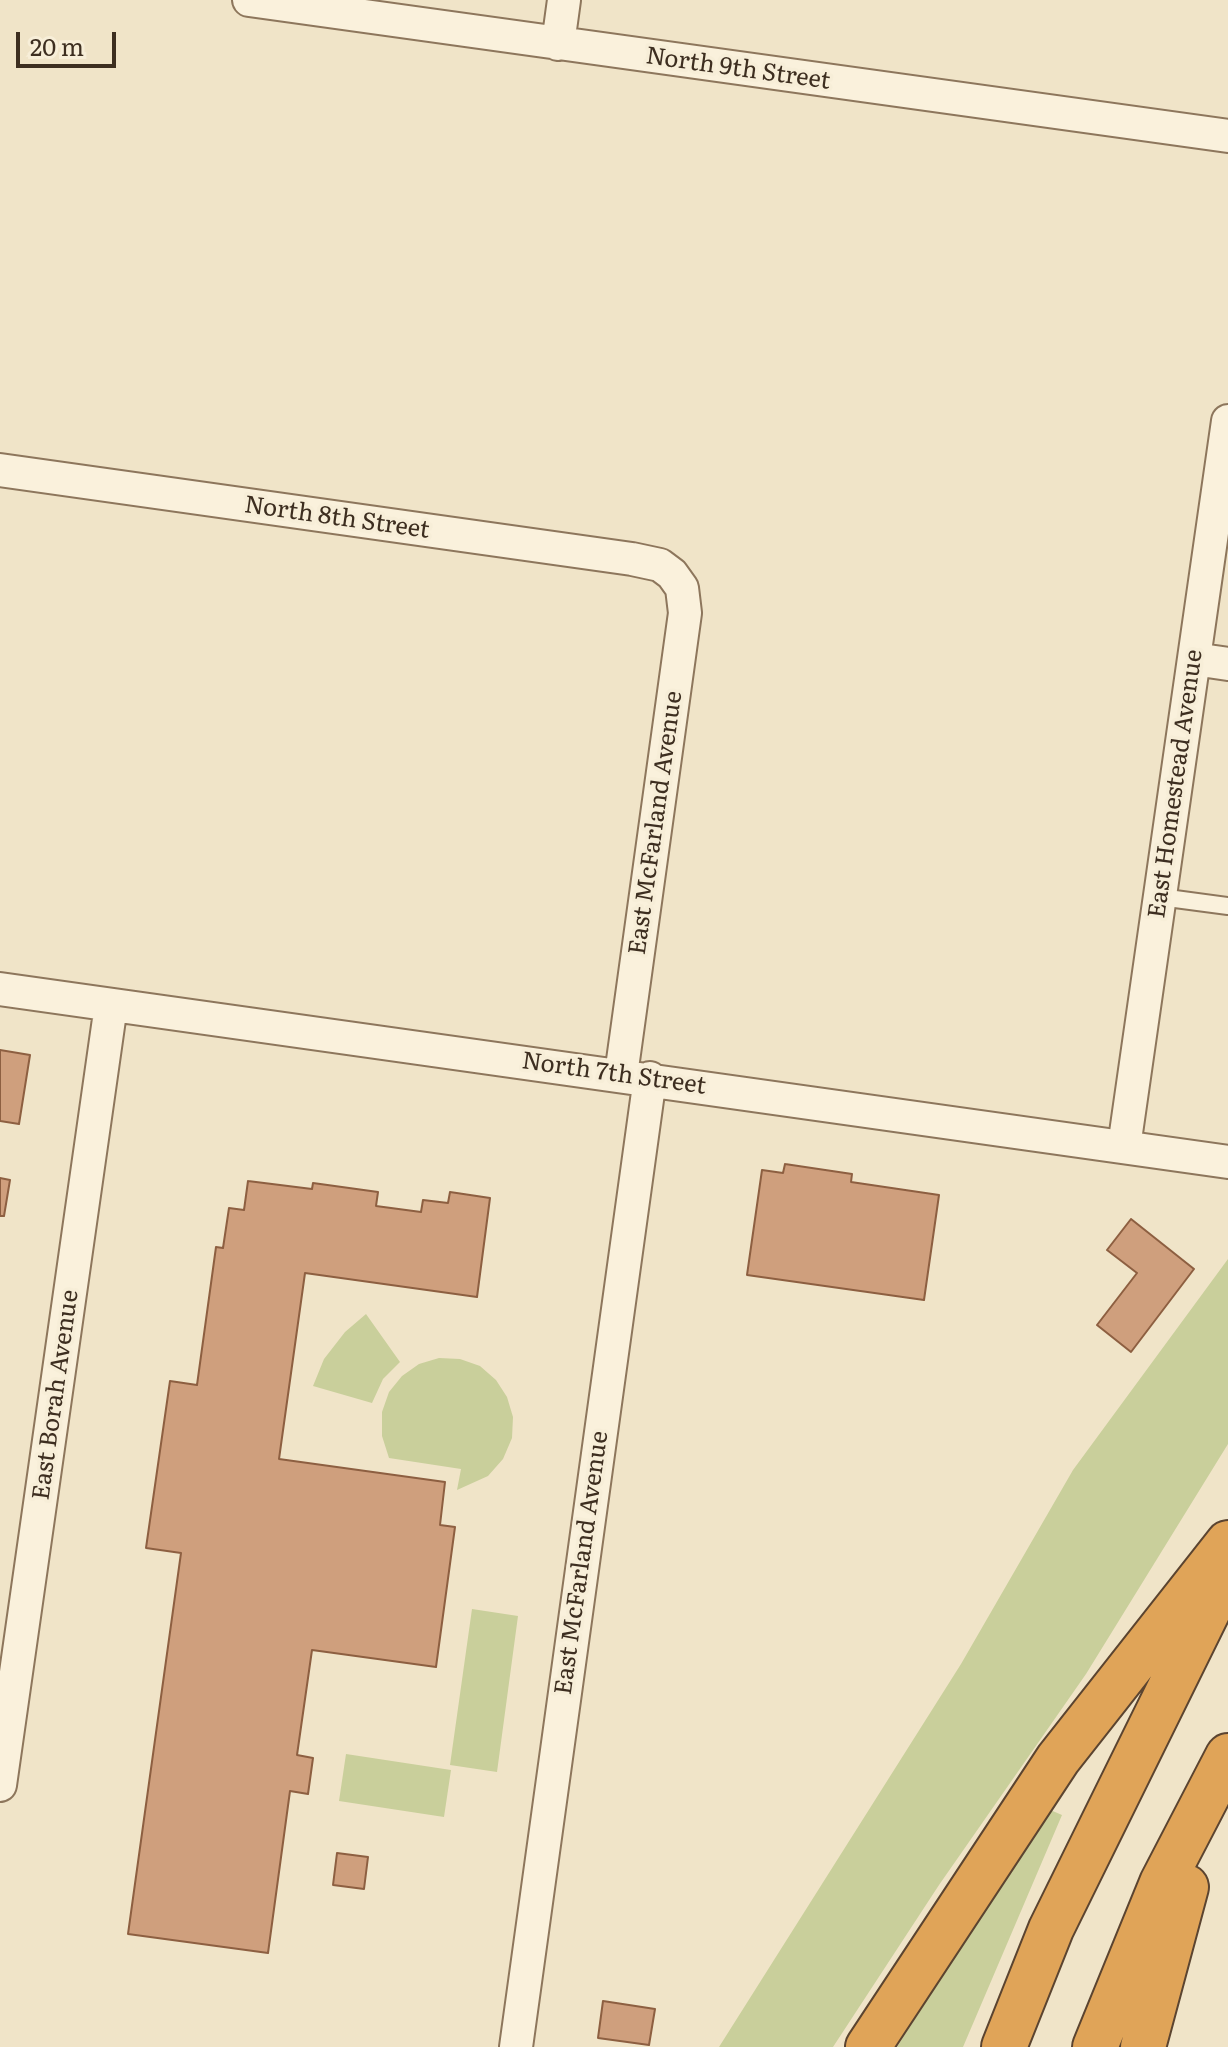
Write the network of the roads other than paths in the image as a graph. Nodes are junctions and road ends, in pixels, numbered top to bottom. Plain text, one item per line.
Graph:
1 (249, 0) edge
2 (564, 0) edge
3 (558, 44) junction
4 (1228, 136) edge
5 (1228, 421) edge
6 (0, 470) edge
7 (672, 574) joint
8 (1194, 659) junction
9 (1228, 664) edge
10 (1160, 897) junction
11 (1228, 906) edge
12 (0, 989) edge
13 (111, 1005) junction
14 (636, 1076) junction
15 (1124, 1147) junction
16 (1228, 1162) edge
17 (1228, 1543) edge
18 (1228, 1570) edge
19 (7, 1682) edge
20 (1223, 1765) edge
21 (0, 1785) edge
22 (516, 2047) edge
23 (868, 2047) edge
24 (1004, 2047) edge
25 (1095, 2047) edge
26 (1143, 2047) edge

1 - 3 street, North 9th Street
2 - 3 street
3 - 4 street, North 9th Street
5 - 8 street, East Homestead Avenue
6 - 7 street, North 8th Street
7 - 14 street, East McFarland Avenue
8 - 9 street
8 - 10 street, East Homestead Avenue
10 - 11 lane
10 - 15 street, East Homestead Avenue
12 - 13 street, North 7th Street
13 - 14 street, North 7th Street
13 - 19 street, East Borah Avenue
14 - 15 street, North 7th Street
14 - 22 street, East McFarland Avenue
15 - 16 street, North 7th Street
17 - 23 highway
18 - 24 highway
19 - 21 street, East Borah Avenue
20 - 25 highway
20 - 26 highway

